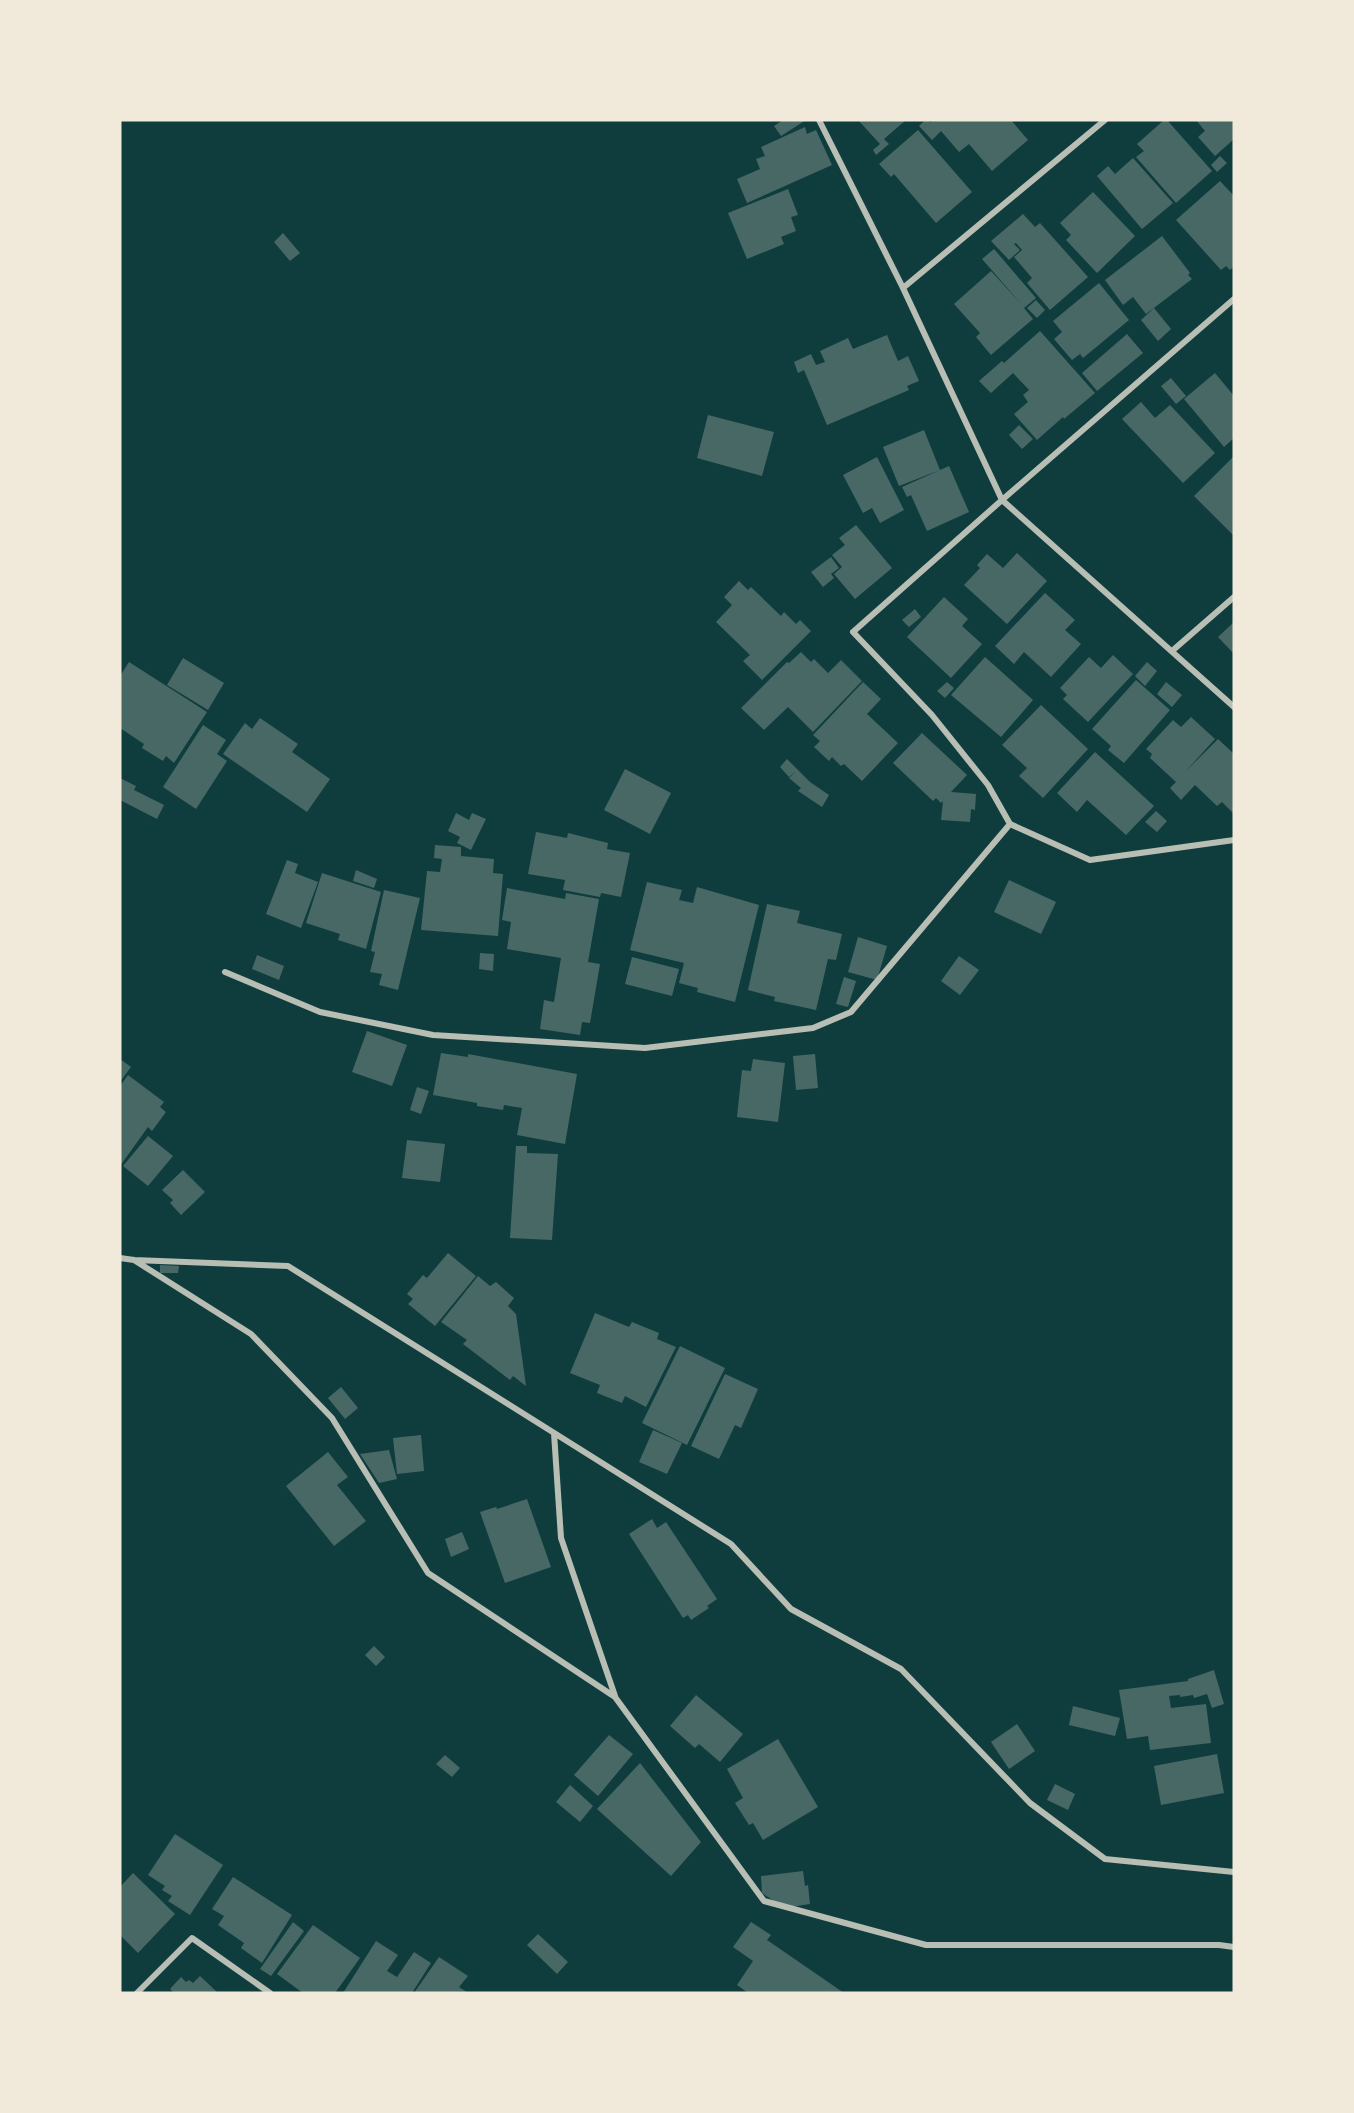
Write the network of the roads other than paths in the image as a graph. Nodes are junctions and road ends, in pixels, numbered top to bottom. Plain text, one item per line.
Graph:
1 (819, 120) edge
2 (1105, 120) edge
3 (903, 288) junction
4 (1234, 299) edge
5 (1002, 500) junction
6 (1234, 597) edge
7 (1172, 651) junction
8 (1234, 707) edge
9 (1010, 824) junction
10 (1234, 840) edge
11 (225, 972) dead end
12 (120, 1258) edge
13 (134, 1260) junction
14 (554, 1433) junction
15 (615, 1697) junction
16 (1234, 1872) edge
17 (1234, 1947) edge
18 (137, 1993) edge
19 (270, 1993) edge

1 - 3 street
2 - 3 street
3 - 5 street
4 - 5 street
5 - 7 street
5 - 9 street
6 - 7 street
7 - 8 street
9 - 10 street
9 - 11 street
12 - 13 street
13 - 14 street
13 - 15 street
14 - 15 street
14 - 16 street
15 - 17 street
18 - 19 street

